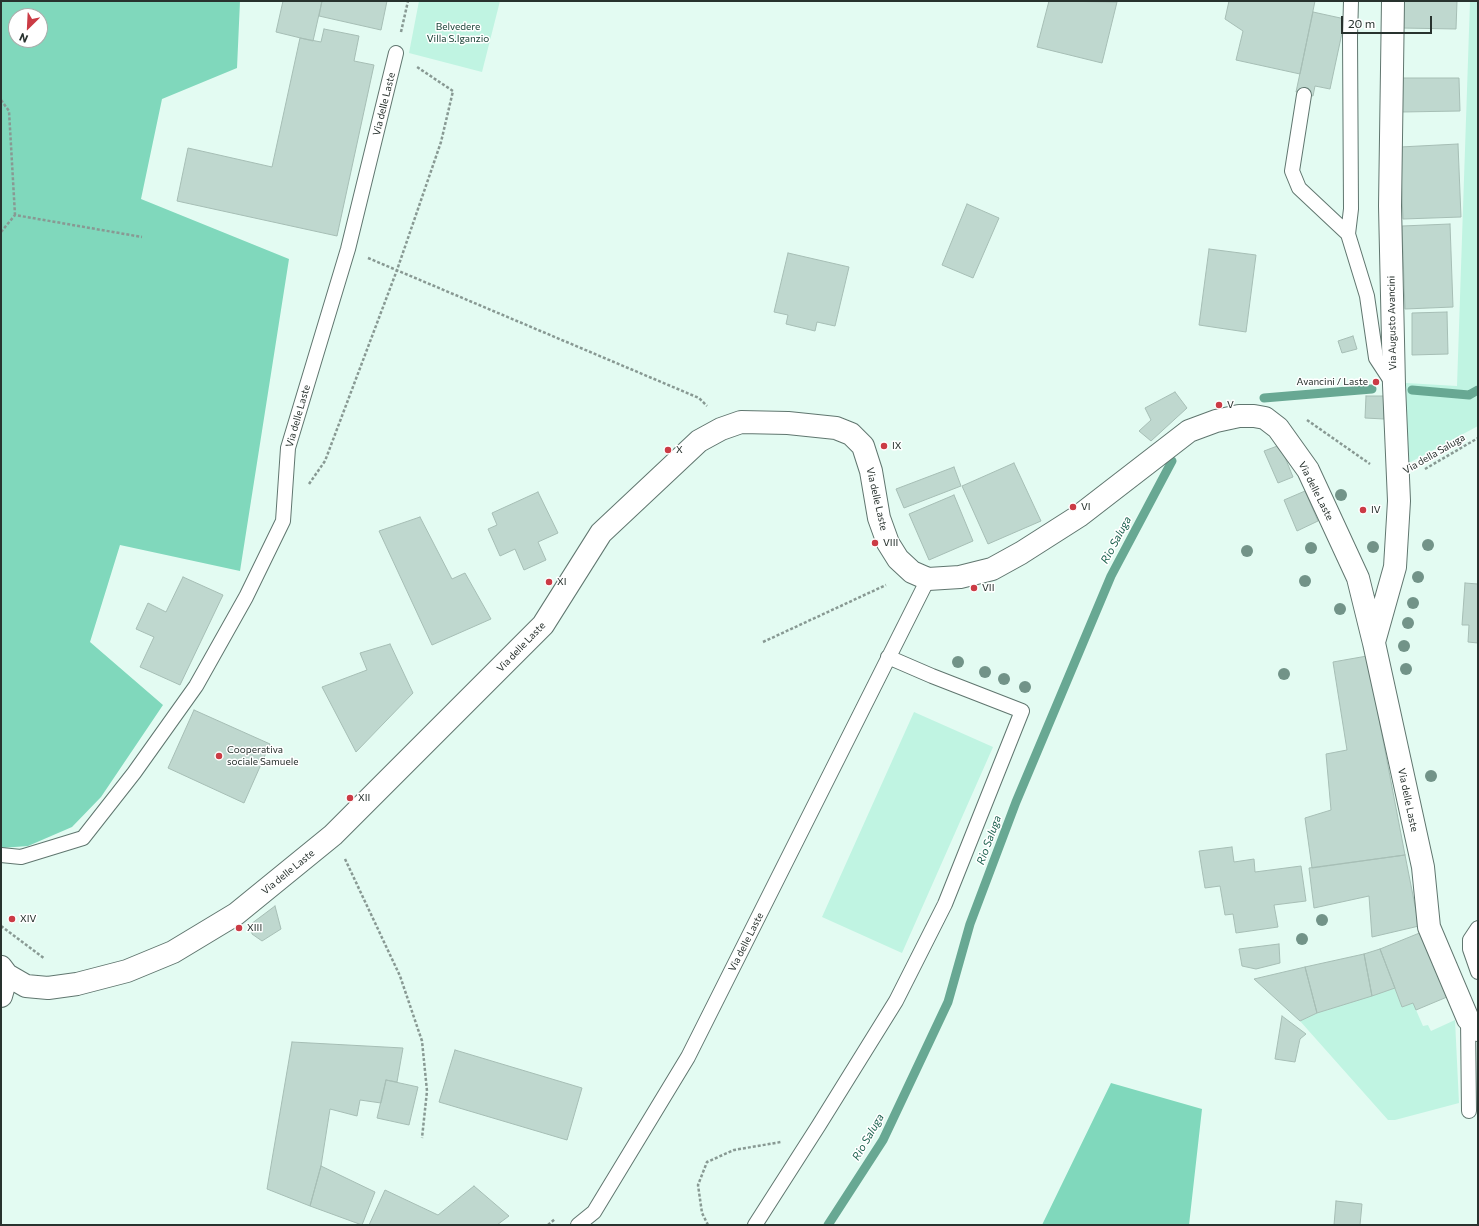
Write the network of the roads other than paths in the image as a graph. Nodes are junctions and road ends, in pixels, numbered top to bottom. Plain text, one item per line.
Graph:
1 (1351, 1) edge
2 (1393, 1) edge
3 (396, 53) road end
4 (1304, 95) dead end
5 (1348, 234) junction
6 (1394, 385) junction
7 (928, 579) junction
8 (1374, 643) junction
9 (891, 652) junction
10 (1, 855) edge
11 (1478, 928) edge
12 (4, 971) edge
13 (1478, 972) edge
14 (1, 996) edge
15 (1473, 1025) edge
16 (1468, 1111) dead end
17 (578, 1225) edge
18 (754, 1225) edge

1 - 5 lane
2 - 6 street, Via Augusto Avancini
3 - 10 lane, Via delle Laste
4 - 5 lane
5 - 6 lane
6 - 8 street, Via Augusto Avancini
7 - 8 street, Via delle Laste
7 - 9 lane, Via delle Laste
7 - 12 street, Via delle Laste
8 - 15 street, Via delle Laste
9 - 17 lane, Via delle Laste
9 - 18 lane
11 - 13 lane
12 - 14 street, Via delle Laste
15 - 16 lane

